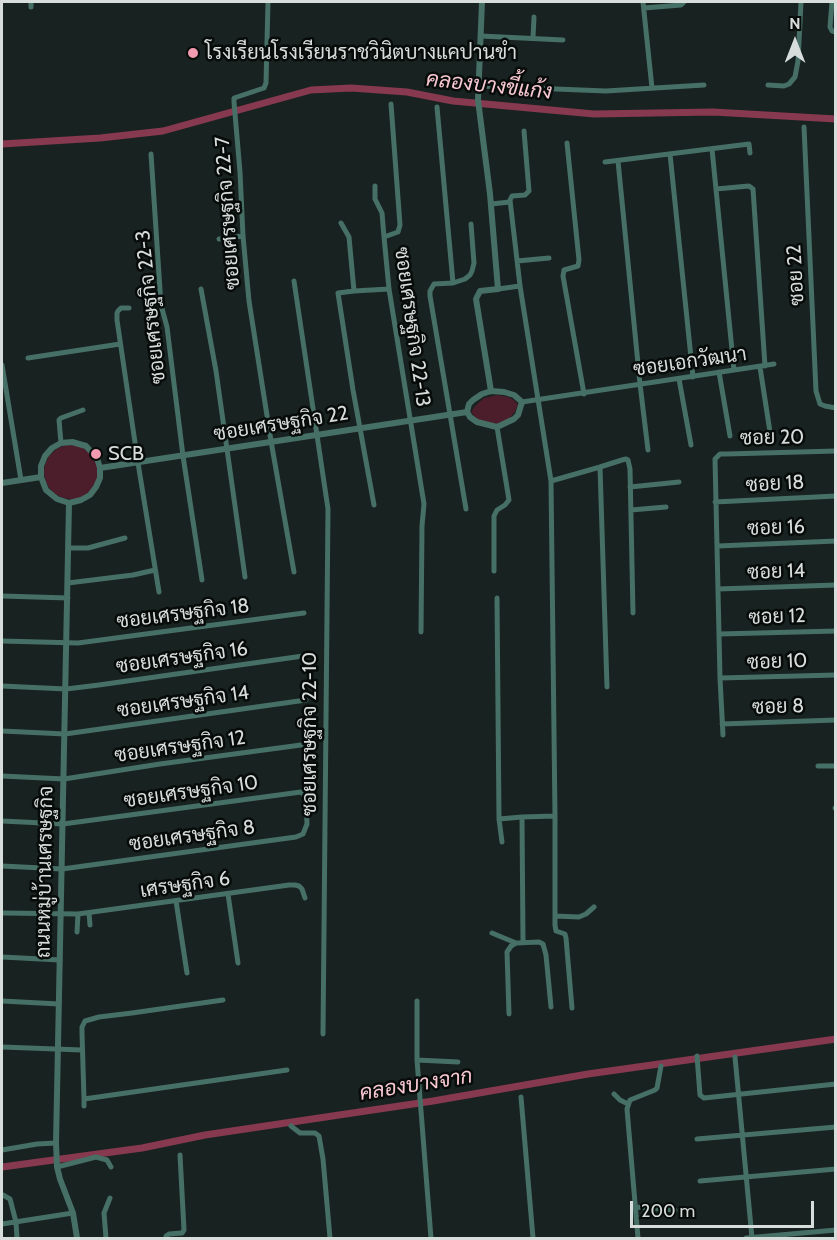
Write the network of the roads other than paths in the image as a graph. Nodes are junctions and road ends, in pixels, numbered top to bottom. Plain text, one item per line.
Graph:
1 (268, 2) edge
2 (482, 2) edge
3 (684, 2) edge
4 (801, 2) edge
5 (832, 2) edge
6 (644, 5) edge
7 (534, 17) dead end
8 (836, 32) edge
9 (481, 36) junction
10 (533, 38) junction
11 (563, 40) dead end
12 (704, 85) dead end
13 (768, 85) dead end
14 (480, 86) junction
15 (652, 88) junction
16 (391, 104) dead end
17 (437, 107) dead end
18 (804, 127) dead end
19 (524, 131) dead end
20 (567, 143) dead end
21 (712, 149) junction
22 (750, 153) dead end
23 (151, 154) dead end
24 (670, 154) junction
25 (618, 161) junction
26 (605, 162) dead end
27 (375, 186) dead end
28 (716, 189) junction
29 (510, 202) junction
30 (491, 204) junction
31 (341, 223) dead end
32 (471, 224) dead end
33 (243, 236) junction
34 (384, 237) junction
35 (219, 238) dead end
36 (549, 258) dead end
37 (517, 261) junction
38 (294, 281) dead end
39 (453, 283) junction
40 (520, 286) junction
41 (201, 289) dead end
42 (498, 289) junction
43 (389, 290) junction
44 (354, 291) junction
45 (129, 308) dead end
46 (120, 344) junction
47 (28, 358) dead end
48 (774, 364) dead end
49 (2, 365) edge
50 (763, 366) junction
51 (734, 370) junction
52 (719, 372) junction
53 (693, 377) junction
54 (679, 379) junction
55 (640, 384) junction
56 (491, 391) junction
57 (584, 394) junction
58 (537, 400) junction
59 (522, 402) junction
60 (836, 408) edge
61 (83, 410) dead end
62 (467, 412) junction
63 (450, 414) junction
64 (410, 420) junction
65 (497, 427) junction
66 (361, 428) junction
67 (770, 432) dead end
68 (318, 434) junction
69 (730, 436) dead end
70 (271, 441) junction
71 (62, 443) junction
72 (691, 446) dead end
73 (227, 449) junction
74 (648, 450) dead end
75 (836, 451) edge
76 (183, 456) junction
77 (138, 463) junction
78 (600, 467) junction
79 (100, 468) junction
80 (41, 477) junction
81 (21, 480) junction
82 (551, 482) junction
83 (2, 483) edge
84 (679, 483) dead end
85 (630, 487) junction
86 (836, 496) edge
87 (716, 501) junction
88 (69, 503) junction
89 (374, 505) dead end
90 (666, 507) dead end
91 (466, 508) dead end
92 (631, 510) junction
93 (125, 538) dead end
94 (836, 541) edge
95 (718, 546) junction
96 (69, 548) junction
97 (155, 570) junction
98 (494, 571) dead end
99 (294, 572) dead end
100 (245, 577) dead end
101 (202, 580) dead end
102 (68, 583) junction
103 (836, 585) edge
104 (718, 589) junction
105 (159, 592) dead end
106 (2, 596) edge
107 (68, 598) junction
108 (498, 598) dead end
109 (304, 613) dead end
110 (633, 613) dead end
111 (836, 631) edge
112 (421, 632) dead end
113 (719, 634) junction
114 (2, 641) edge
115 (66, 643) junction
116 (303, 656) dead end
117 (836, 675) edge
118 (720, 678) junction
119 (2, 686) edge
120 (607, 687) dead end
121 (66, 689) junction
122 (306, 700) dead end
123 (836, 720) edge
124 (722, 724) junction
125 (2, 731) edge
126 (65, 734) junction
127 (723, 735) dead end
128 (301, 745) dead end
129 (818, 766) dead end
130 (836, 766) edge
131 (2, 776) edge
132 (64, 779) junction
133 (306, 813) joint
134 (555, 816) junction
135 (522, 817) junction
136 (499, 819) junction
137 (2, 821) edge
138 (63, 824) junction
139 (502, 842) dead end
140 (2, 866) edge
141 (62, 869) junction
142 (228, 894) junction
143 (305, 898) dead end
144 (176, 901) junction
145 (594, 908) dead end
146 (2, 913) edge
147 (89, 913) junction
148 (78, 914) junction
149 (61, 915) junction
150 (555, 916) junction
151 (90, 925) dead end
152 (77, 932) dead end
153 (492, 933) dead end
154 (519, 942) junction
155 (2, 957) edge
156 (60, 960) junction
157 (238, 963) dead end
158 (187, 973) dead end
159 (224, 1000) dead end
160 (417, 1001) dead end
161 (2, 1002) edge
162 (59, 1004) junction
163 (551, 1007) dead end
164 (572, 1008) dead end
165 (509, 1014) dead end
166 (323, 1034) dead end
167 (2, 1047) edge
168 (57, 1049) junction
169 (82, 1050) junction
170 (697, 1056) dead end
171 (735, 1057) dead end
172 (417, 1060) junction
173 (458, 1062) dead end
174 (661, 1066) dead end
175 (287, 1070) dead end
176 (836, 1084) edge
177 (614, 1094) dead end
178 (738, 1094) junction
179 (521, 1097) dead end
180 (84, 1099) junction
181 (628, 1104) junction
182 (84, 1107) dead end
183 (291, 1126) dead end
184 (836, 1127) edge
185 (742, 1136) junction
186 (697, 1139) dead end
187 (56, 1146) junction
188 (2, 1150) edge
189 (180, 1155) dead end
190 (57, 1164) junction
191 (111, 1167) dead end
192 (836, 1169) edge
193 (746, 1177) junction
194 (700, 1181) dead end
195 (2, 1195) edge
196 (110, 1198) dead end
197 (635, 1207) junction
198 (675, 1210) dead end
199 (73, 1213) junction
200 (16, 1222) junction
201 (2, 1224) edge
202 (836, 1230) edge
203 (752, 1238) edge
204 (17, 1239) edge
205 (77, 1239) edge
206 (106, 1239) edge
207 (166, 1239) edge
208 (330, 1239) edge
209 (431, 1239) edge
210 (533, 1239) edge
211 (638, 1239) edge
212 (746, 1239) edge

1 - 33 street, ซอยเศรษฐกิจ 22-7
2 - 9 street
3 - 6 street
4 - 13 street
5 - 8 street
6 - 15 street
7 - 10 street
9 - 10 street
9 - 14 street
10 - 11 street
12 - 15 street
14 - 15 street
14 - 30 street
16 - 34 street, ซอยเศรษฐกิจ 22-13
17 - 39 street
18 - 60 street, ซอย 22
19 - 29 street
20 - 57 street
21 - 22 street
21 - 24 street
21 - 28 street
23 - 76 street, ซอยเศรษฐกิจ 22-3
24 - 25 street
24 - 53 street
25 - 26 street
25 - 55 street
27 - 34 street
28 - 50 street
28 - 51 street
29 - 30 street
29 - 37 street
30 - 42 street
31 - 44 street
32 - 39 street
33 - 35 street
33 - 70 street, ซอยเศรษฐกิจ 22-7
34 - 43 street, ซอยเศรษฐกิจ 22-13
36 - 37 street
37 - 40 street
38 - 68 street, ซอยเศรษฐกิจ 22-10
39 - 63 street
40 - 42 street
40 - 58 street
41 - 73 street
42 - 56 street
43 - 44 street
43 - 64 street, ซอยเศรษฐกิจ 22-13
44 - 66 street
45 - 46 street
46 - 47 street
46 - 77 street
48 - 50 street, ซอยเอกวัฒนา
49 - 81 street
50 - 51 street, ซอยเอกวัฒนา
50 - 67 street
51 - 52 street, ซอยเอกวัฒนา
52 - 53 street, ซอยเอกวัฒนา
52 - 69 street
53 - 54 street, ซอยเอกวัฒนา
54 - 55 street, ซอยเอกวัฒนา
54 - 72 street
55 - 57 street, ซอยเอกวัฒนา
55 - 74 street
56 - 59 street
56 - 62 street
57 - 58 street
58 - 59 street
58 - 82 street
59 - 65 street
61 - 71 street
62 - 63 street, ซอยเศรษฐกิจ 22
62 - 65 street
63 - 64 street, ซอยเศรษฐกิจ 22
63 - 91 street
64 - 66 street, ซอยเศรษฐกิจ 22
64 - 112 street, ซอยเศรษฐกิจ 22-13
65 - 98 street
66 - 68 street, ซอยเศรษฐกิจ 22
66 - 89 street
68 - 70 street, ซอยเศรษฐกิจ 22
68 - 166 street, ซอยเศรษฐกิจ 22-10
70 - 73 street, ซอยเศรษฐกิจ 22
70 - 99 street, ซอยเศรษฐกิจ 22-7
71 - 79 street
71 - 80 street
73 - 76 street, ซอยเศรษฐกิจ 22
73 - 100 street
75 - 87 street, ซอย 20
76 - 77 street, ซอยเศรษฐกิจ 22
76 - 101 street, ซอยเศรษฐกิจ 22-3
77 - 79 street, ซอยเศรษฐกิจ 22
77 - 97 street
78 - 82 street
78 - 85 street
78 - 120 street
79 - 88 street
80 - 81 street
80 - 88 street
81 - 83 street
82 - 134 street
84 - 85 street
85 - 92 street
86 - 87 street, ซอย 18
87 - 95 street
88 - 96 street, ถนนหมู่บ้านเศรษฐกิจ
90 - 92 street
92 - 110 street
93 - 96 street
94 - 95 street, ซอย 16
95 - 104 street
96 - 102 street, ถนนหมู่บ้านเศรษฐกิจ
97 - 102 street
97 - 105 street
102 - 107 street, ถนนหมู่บ้านเศรษฐกิจ
103 - 104 street, ซอย 14
104 - 113 street
106 - 107 street
107 - 115 street, ถนนหมู่บ้านเศรษฐกิจ
108 - 136 street
109 - 115 street, ซอยเศรษฐกิจ 18
111 - 113 street, ซอย 12
113 - 118 street
114 - 115 street, ซอยเศรษฐกิจ 18
115 - 121 street, ถนนหมู่บ้านเศรษฐกิจ
116 - 121 street, ซอยเศรษฐกิจ 16
117 - 118 street, ซอย 10
118 - 124 street
119 - 121 street, ซอยเศรษฐกิจ 16
121 - 126 street, ถนนหมู่บ้านเศรษฐกิจ
122 - 126 street, ซอยเศรษฐกิจ 14
123 - 124 street, ซอย 8
124 - 127 street
125 - 126 street, ซอยเศรษฐกิจ 14
126 - 132 street, ถนนหมู่บ้านเศรษฐกิจ
128 - 132 street, ซอยเศรษฐกิจ 12
129 - 130 street
131 - 132 street, ซอยเศรษฐกิจ 12
132 - 138 street, ถนนหมู่บ้านเศรษฐกิจ
133 - 138 street, ซอยเศรษฐกิจ 10
133 - 141 street, ซอยเศรษฐกิจ 8
134 - 135 street
134 - 150 street
135 - 136 street
135 - 154 street
136 - 139 street
137 - 138 street
138 - 141 street, ถนนหมู่บ้านเศรษฐกิจ
140 - 141 street, ซอยเศรษฐกิจ 8
141 - 149 street, ถนนหมู่บ้านเศรษฐกิจ
142 - 143 street, เศรษฐกิจ 6
142 - 144 street, เศรษฐกิจ 6
142 - 157 street
144 - 147 street, เศรษฐกิจ 6
144 - 158 street
145 - 150 street
146 - 149 street, เศรษฐกิจ 6
147 - 148 street, เศรษฐกิจ 6
147 - 151 street
148 - 149 street, เศรษฐกิจ 6
148 - 152 street
149 - 156 street, ถนนหมู่บ้านเศรษฐกิจ
150 - 164 street
153 - 154 street
154 - 163 street
154 - 165 street
155 - 156 street
156 - 162 street, ถนนหมู่บ้านเศรษฐกิจ
159 - 169 street
160 - 172 street
161 - 162 street
162 - 168 street, ถนนหมู่บ้านเศรษฐกิจ
167 - 168 street
168 - 169 street
168 - 187 street, ถนนหมู่บ้านเศรษฐกิจ
169 - 180 street
170 - 178 street
171 - 178 street
172 - 173 street
172 - 209 street
174 - 181 street
175 - 180 street
176 - 178 street
177 - 181 street
178 - 185 street
179 - 210 street
180 - 182 street
181 - 197 street
183 - 208 street
184 - 185 street
185 - 186 street
185 - 193 street
187 - 188 street
187 - 190 street, ถนนหมู่บ้านเศรษฐกิจ
189 - 207 street
190 - 191 street
190 - 199 street, ถนนหมู่บ้านเศรษฐกิจ
192 - 193 street
193 - 194 street
193 - 203 street
195 - 200 street
196 - 206 street
197 - 198 street
197 - 211 street
199 - 200 street
199 - 205 street, ถนนหมู่บ้านเศรษฐกิจ
200 - 201 street
200 - 204 street
202 - 203 street
203 - 212 street

